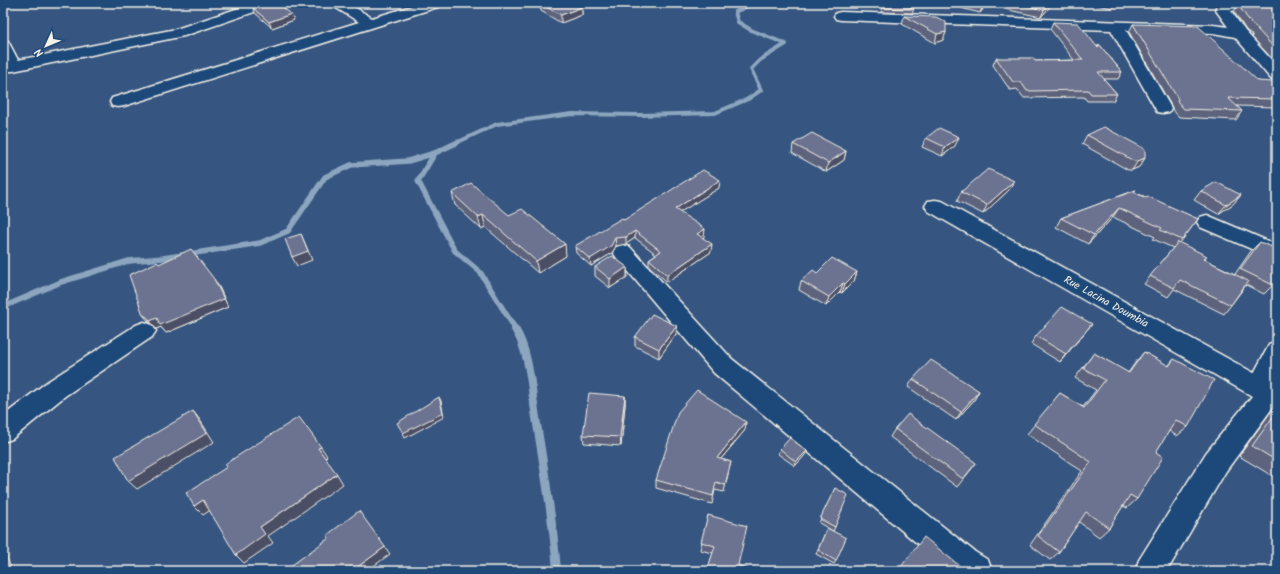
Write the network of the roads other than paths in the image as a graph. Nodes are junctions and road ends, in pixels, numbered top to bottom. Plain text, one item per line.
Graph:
1 (267, 3) edge
2 (338, 3) edge
3 (436, 3) edge
4 (1253, 3) edge
5 (841, 16) dead end
6 (370, 23) junction
7 (1116, 25) junction
8 (1240, 34) junction
9 (3, 44) edge
10 (8, 66) edge
11 (1277, 76) edge
12 (118, 102) dead end
13 (1163, 108) dead end
14 (935, 206) dead end
15 (1207, 222) dead end
16 (624, 252) dead end
17 (1277, 253) edge
18 (144, 331) dead end
19 (1277, 352) edge
20 (1273, 396) edge
21 (3, 431) edge
22 (977, 571) edge
23 (1150, 571) edge

1 - 10 street
2 - 6 street
3 - 6 street
4 - 8 street
5 - 7 street
6 - 12 street
7 - 8 street
7 - 13 street
8 - 11 street
9 - 10 street
14 - 20 street, Rue Lacina Doumbia
15 - 17 street
16 - 22 street
18 - 21 street
19 - 20 street
20 - 23 street

